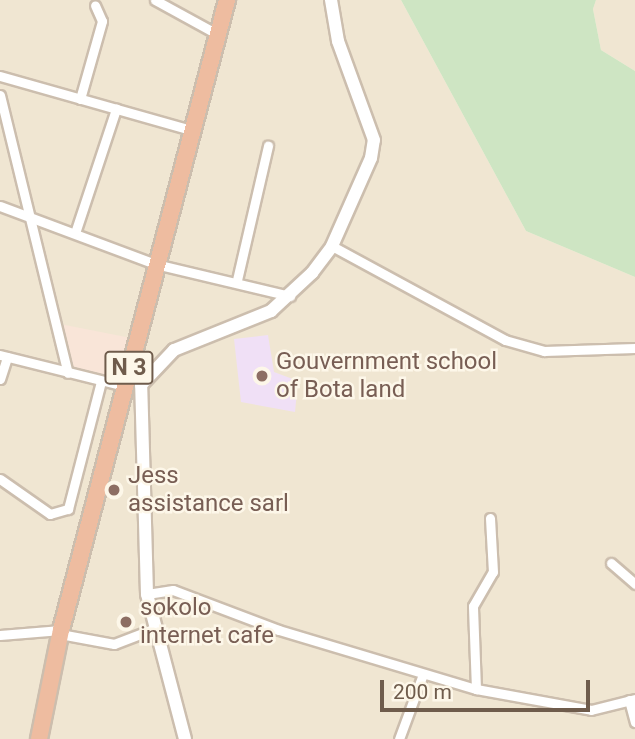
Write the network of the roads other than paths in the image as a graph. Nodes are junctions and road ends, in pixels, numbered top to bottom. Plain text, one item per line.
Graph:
1 (155, 0) edge
2 (227, 0) edge
3 (331, 0) edge
4 (95, 5) dead end
5 (219, 35) junction
6 (0, 76) edge
7 (0, 95) edge
8 (80, 99) junction
9 (116, 109) junction
10 (191, 130) junction
11 (268, 146) dead end
12 (0, 207) edge
13 (29, 216) junction
14 (75, 233) junction
15 (332, 246) junction
16 (155, 264) junction
17 (237, 280) junction
18 (290, 296) junction
19 (635, 348) edge
20 (3, 356) edge
21 (68, 373) junction
22 (0, 379) edge
23 (101, 381) junction
24 (130, 383) junction
25 (0, 479) edge
26 (490, 518) dead end
27 (611, 563) dead end
28 (635, 584) edge
29 (147, 594) junction
30 (153, 629) junction
31 (60, 632) junction
32 (0, 635) edge
33 (423, 674) junction
34 (476, 689) junction
35 (632, 699) edge
36 (635, 722) edge
37 (39, 739) edge
38 (185, 739) edge
39 (399, 739) edge

1 - 5 street
2 - 5 highway, N 3
3 - 15 street
4 - 8 street
5 - 10 highway, N 3
6 - 8 street
7 - 13 street
8 - 9 street
9 - 10 street
9 - 14 street
10 - 16 highway, N 3
11 - 17 street
12 - 13 street
13 - 14 street
13 - 21 street
14 - 16 street
15 - 18 street
15 - 19 street
16 - 17 street
16 - 24 highway, N 3
17 - 18 street
18 - 24 street
20 - 21 street
20 - 22 street
21 - 23 street
23 - 24 street
23 - 25 street
24 - 29 street
24 - 31 highway, N 3
26 - 34 street
27 - 28 street
29 - 30 street
29 - 33 street
30 - 31 street
30 - 38 street
31 - 32 street
31 - 37 highway, N 3
33 - 34 street
33 - 39 street
34 - 35 street
35 - 36 street

